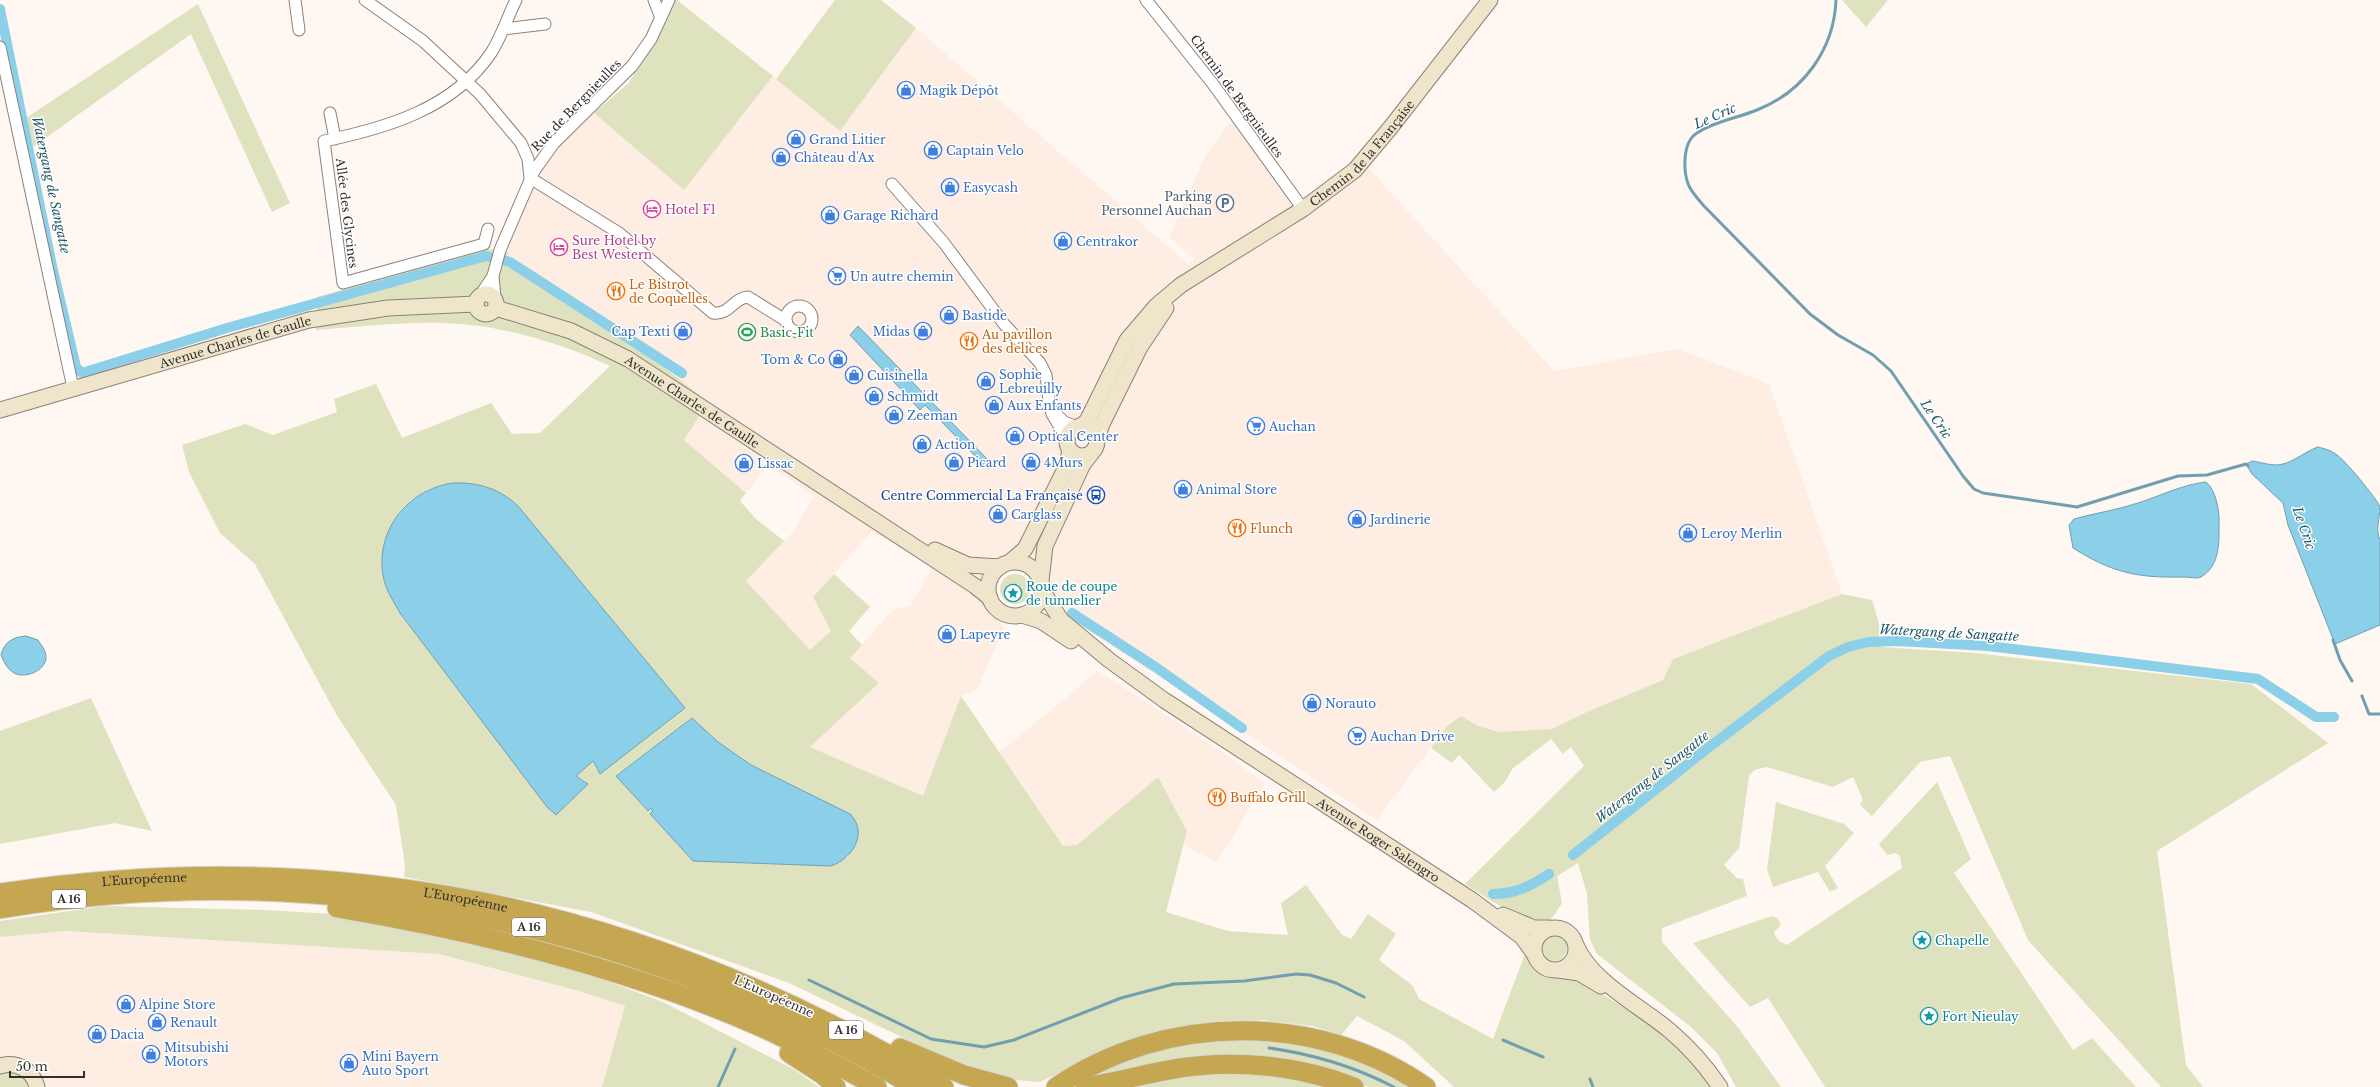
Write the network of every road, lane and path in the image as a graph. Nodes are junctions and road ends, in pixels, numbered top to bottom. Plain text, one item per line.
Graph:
1 (295, 0) edge
2 (365, 0) edge
3 (516, 0) edge
4 (654, 0) edge
5 (669, 0) edge
6 (1146, 0) edge
7 (1490, 0) edge
8 (661, 18) junction
9 (545, 24) dead end
10 (504, 29) junction
11 (299, 30) dead end
12 (0, 47) edge
13 (467, 80) junction
14 (330, 113) dead end
15 (335, 139) junction
16 (521, 144) junction
17 (542, 158) junction
18 (530, 178) junction
19 (892, 184) dead end
20 (1303, 209) junction
21 (488, 229) dead end
22 (494, 272) junction
23 (1202, 272) junction
24 (478, 300) junction
25 (496, 304) junction
26 (785, 320) dead end
27 (73, 388) junction
28 (0, 410) edge
29 (1074, 435) junction
30 (1097, 439) junction
31 (1091, 454) junction
32 (876, 522) junction
33 (1005, 564) junction
34 (1041, 586) junction
35 (990, 598) junction
36 (1022, 615) junction
37 (1164, 700) junction
38 (0, 893) edge
39 (113, 895) junction
40 (1472, 900) junction
41 (0, 909) edge
42 (1549, 928) junction
43 (1576, 944) junction
44 (546, 952) junction
45 (1535, 955) junction
46 (1558, 970) junction
47 (743, 982) junction
48 (1638, 1008) junction
49 (0, 1066) edge
50 (1081, 1080) edge
51 (38, 1085) edge
52 (836, 1087) edge
53 (877, 1087) edge
54 (915, 1087) edge
55 (944, 1087) edge
56 (1008, 1087) edge
57 (1056, 1087) edge
58 (1354, 1087) edge
59 (1426, 1087) edge
60 (1720, 1087) edge

1 - 11 street
2 - 13 street
3 - 10 street
4 - 8 street
5 - 8 street, Rue de Bergnieulles
6 - 20 street, Chemin de Bergnieulles
7 - 20 main road, Chemin de la Française
8 - 17 street, Rue de Bergnieulles
9 - 10 street
10 - 13 street
12 - 27 street
13 - 15 street
13 - 16 street
14 - 15 street
15 - 21 street, Allée des Glycines
16 - 17 street
16 - 18 street
17 - 18 street, Rue de Bergnieulles
18 - 22 street, Rue de Bergnieulles
18 - 26 street
19 - 29 street
20 - 23 main road, Chemin de la Française
22 - 24 street, Rue de Bergnieulles
22 - 25 street, Rue de Bergnieulles
23 - 29 main road, Chemin de la Française
23 - 30 main road, Chemin de la Française
24 - 25 main road, Avenue Charles de Gaulle
24 - 27 main road, Avenue Charles de Gaulle
25 - 32 main road, Avenue Charles de Gaulle
27 - 28 main road, Avenue Charles de Gaulle
29 - 30 main road
29 - 31 main road
29 - 33 main road, Chemin de la Française
30 - 31 main road, Chemin de la Française
31 - 34 main road
32 - 33 main road, Avenue Charles de Gaulle
32 - 35 main road, Avenue Charles de Gaulle
33 - 34 main road
33 - 35 main road
34 - 36 main road
34 - 37 main road, Avenue Roger Salengro
35 - 36 main road
36 - 37 main road, Avenue Roger Salengro
37 - 40 main road, Avenue Roger Salengro
38 - 47 highway, L'Européenne / A 16
39 - 41 highway, L'Européenne / A 16
39 - 44 highway
39 - 54 highway, L'Européenne / A 16
40 - 42 main road, Avenue Roger Salengro
40 - 45 main road, Avenue Roger Salengro
42 - 43 main road
42 - 45 main road
43 - 46 main road
43 - 48 main road
44 - 52 highway
44 - 53 highway
45 - 46 main road
46 - 48 main road
47 - 55 highway, L'Européenne / A 16
47 - 56 highway
48 - 60 main road
49 - 51 main road
50 - 57 highway
50 - 58 highway
50 - 59 highway

